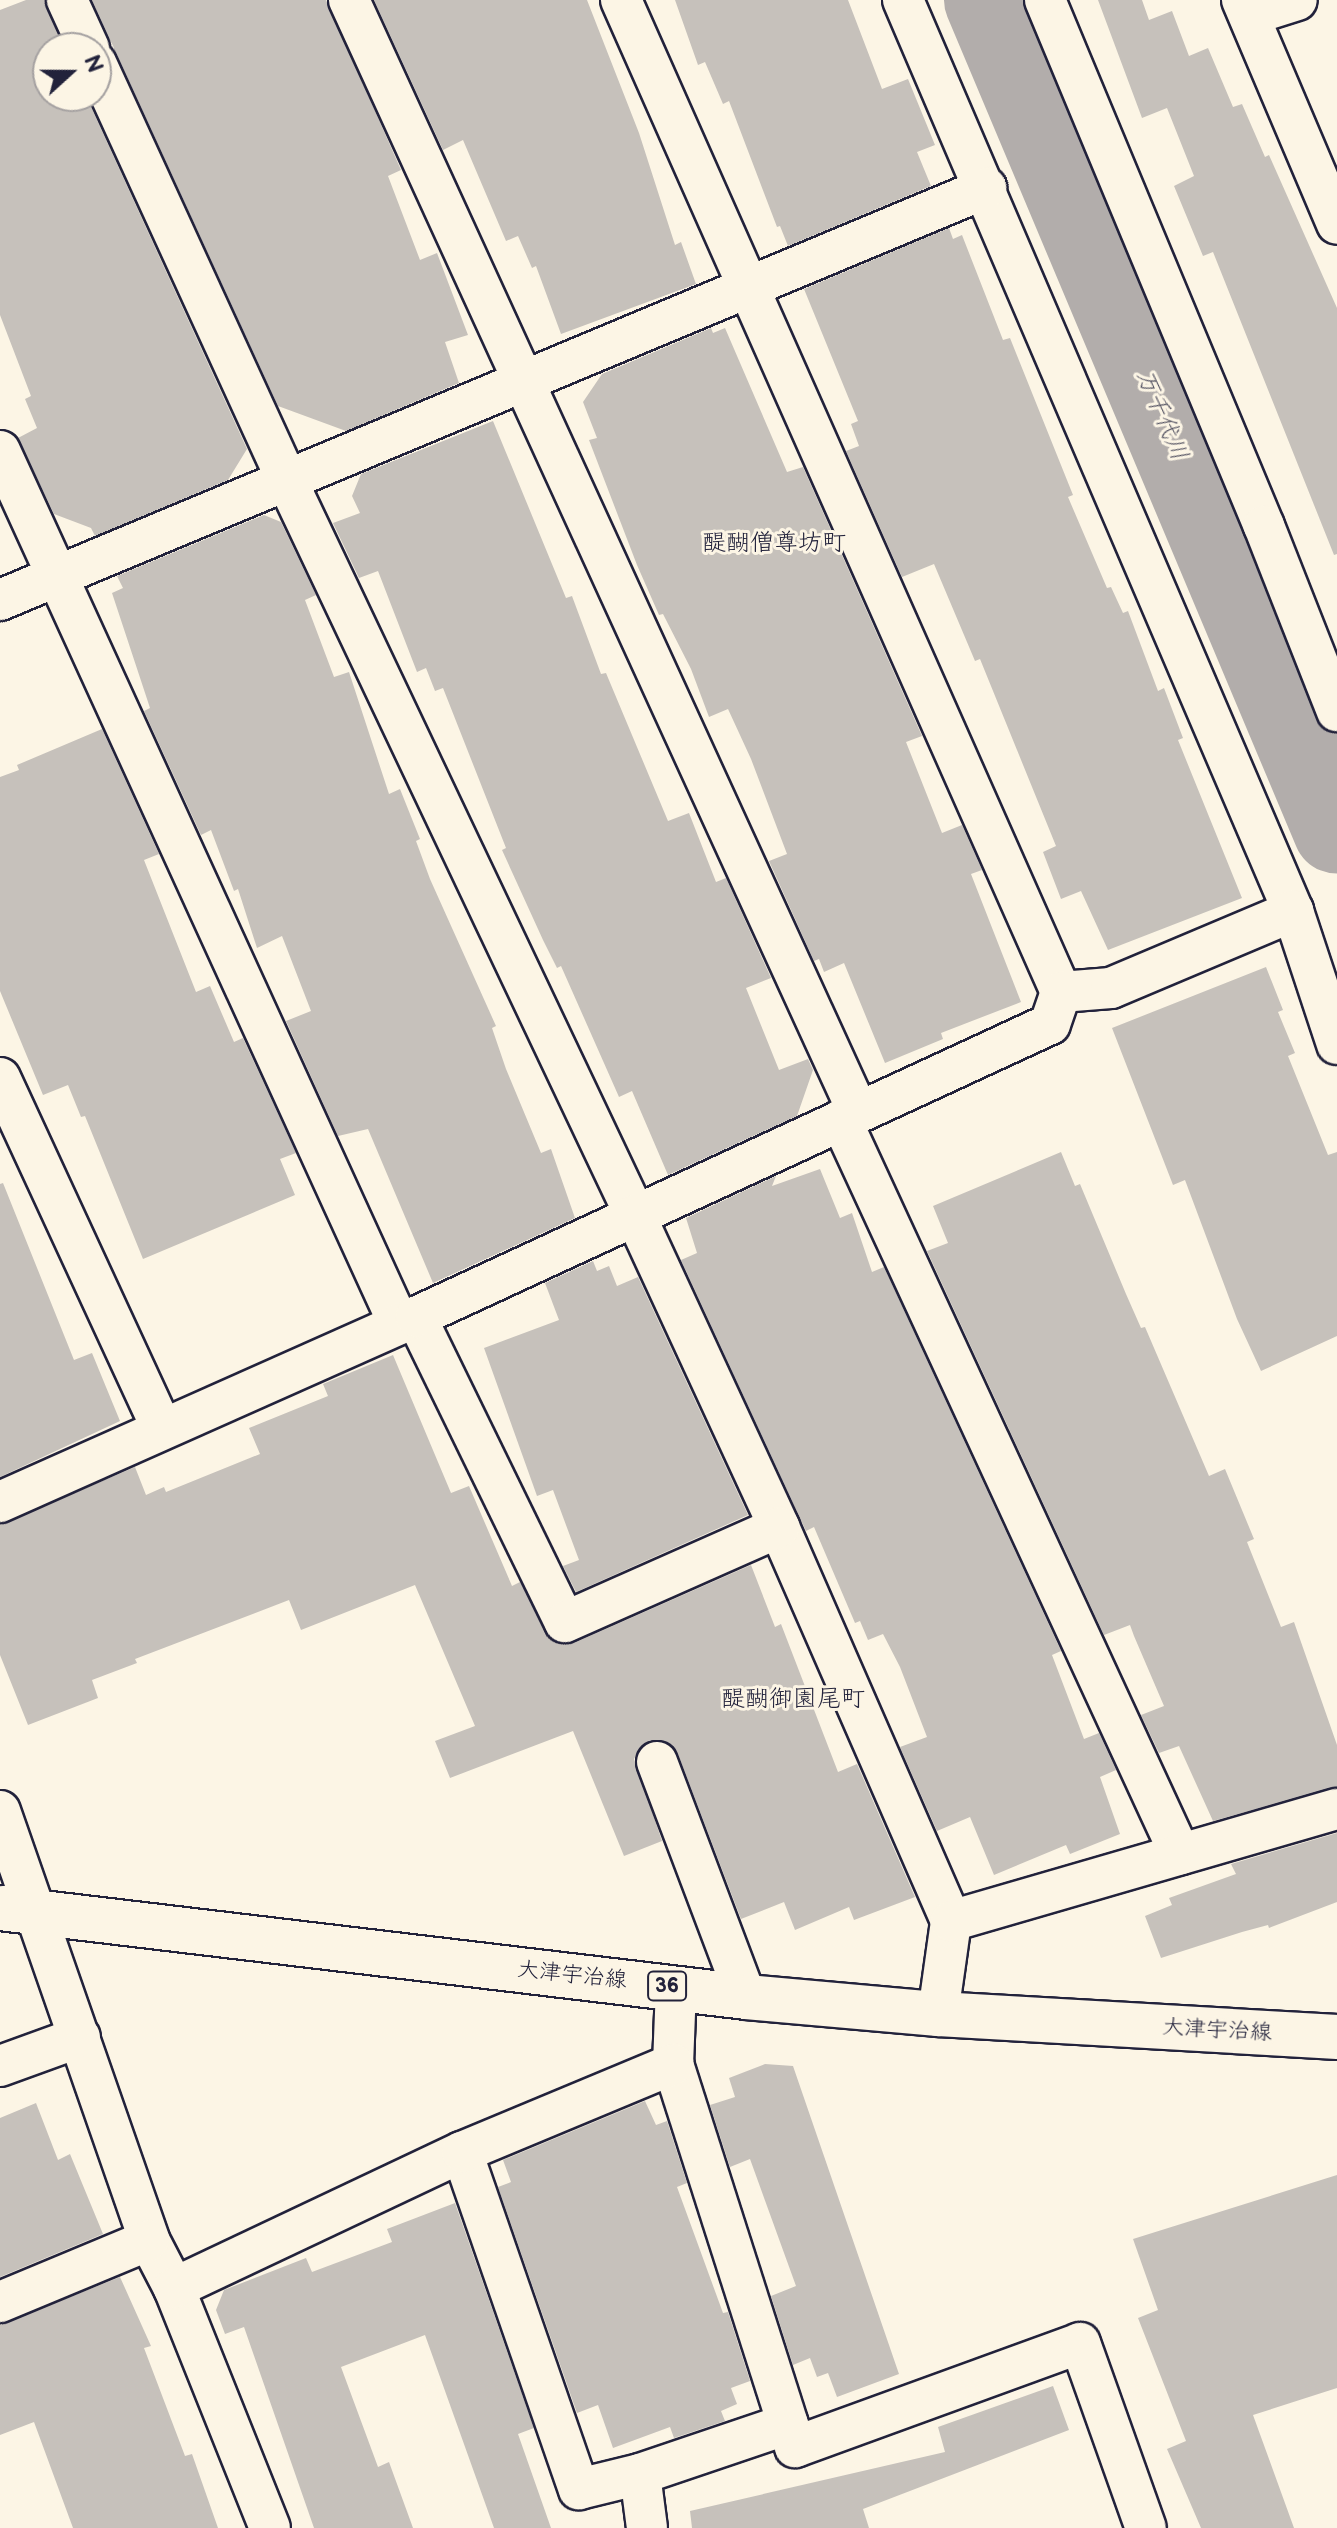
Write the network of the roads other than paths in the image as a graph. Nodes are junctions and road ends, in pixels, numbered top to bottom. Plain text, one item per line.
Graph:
1 (67, 0) edge
2 (349, 0) edge
3 (621, 0) edge
4 (903, 0) edge
5 (1045, 0) edge
6 (1297, 0) edge
7 (1246, 8) edge
8 (82, 32) edge
9 (112, 98) edge
10 (986, 188) junction
11 (1337, 224) edge
12 (749, 288) junction
13 (524, 381) junction
14 (0, 451) edge
15 (287, 481) junction
16 (57, 576) junction
17 (0, 600) edge
18 (1337, 711) edge
19 (1293, 911) junction
20 (1061, 992) junction
21 (1337, 1044) edge
22 (0, 1078) edge
23 (849, 1116) junction
24 (635, 1215) junction
25 (407, 1320) junction
26 (162, 1428) junction
27 (0, 1502) edge
28 (779, 1527) junction
29 (657, 1762) dead end
30 (1337, 1809) edge
31 (0, 1811) edge
32 (1180, 1854) junction
33 (19, 1911) edge
34 (951, 1921) junction
35 (676, 1987) junction
36 (746, 1997) junction
37 (938, 2014) junction
38 (80, 2037) junction
39 (1337, 2037) edge
40 (673, 2064) junction
41 (0, 2066) edge
42 (462, 2152) junction
43 (149, 2240) junction
44 (174, 2288) junction
45 (0, 2302) edge
46 (788, 2424) junction
47 (640, 2474) junction
48 (270, 2528) edge
49 (647, 2528) edge
50 (1146, 2528) edge

1 - 8 street
2 - 13 street
3 - 12 street
4 - 10 street
5 - 18 street
6 - 7 street
7 - 11 street
9 - 15 street
10 - 12 street
10 - 19 street
12 - 13 street
12 - 20 street
13 - 15 street
13 - 23 street
14 - 16 street
15 - 16 street
15 - 24 street
16 - 17 street
16 - 25 street
19 - 20 street
19 - 21 street
20 - 23 street
22 - 26 street
23 - 24 street
23 - 32 street
24 - 25 street
24 - 28 street
25 - 26 street
25 - 28 street
26 - 27 street
28 - 34 street
29 - 36 street
30 - 32 street
31 - 33 street
32 - 34 street
33 - 35 main road, 大津宇治線 / 36
33 - 38 street
34 - 37 street
35 - 36 main road, 大津宇治線 / 36
35 - 40 street
36 - 37 main road, 大津宇治線 / 36
37 - 39 main road, 大津宇治線 / 36
38 - 41 street
38 - 43 street
40 - 42 street
40 - 46 street
42 - 44 street
42 - 47 street
43 - 44 street
43 - 45 street
44 - 48 street
46 - 47 street
46 - 50 street
47 - 49 street

